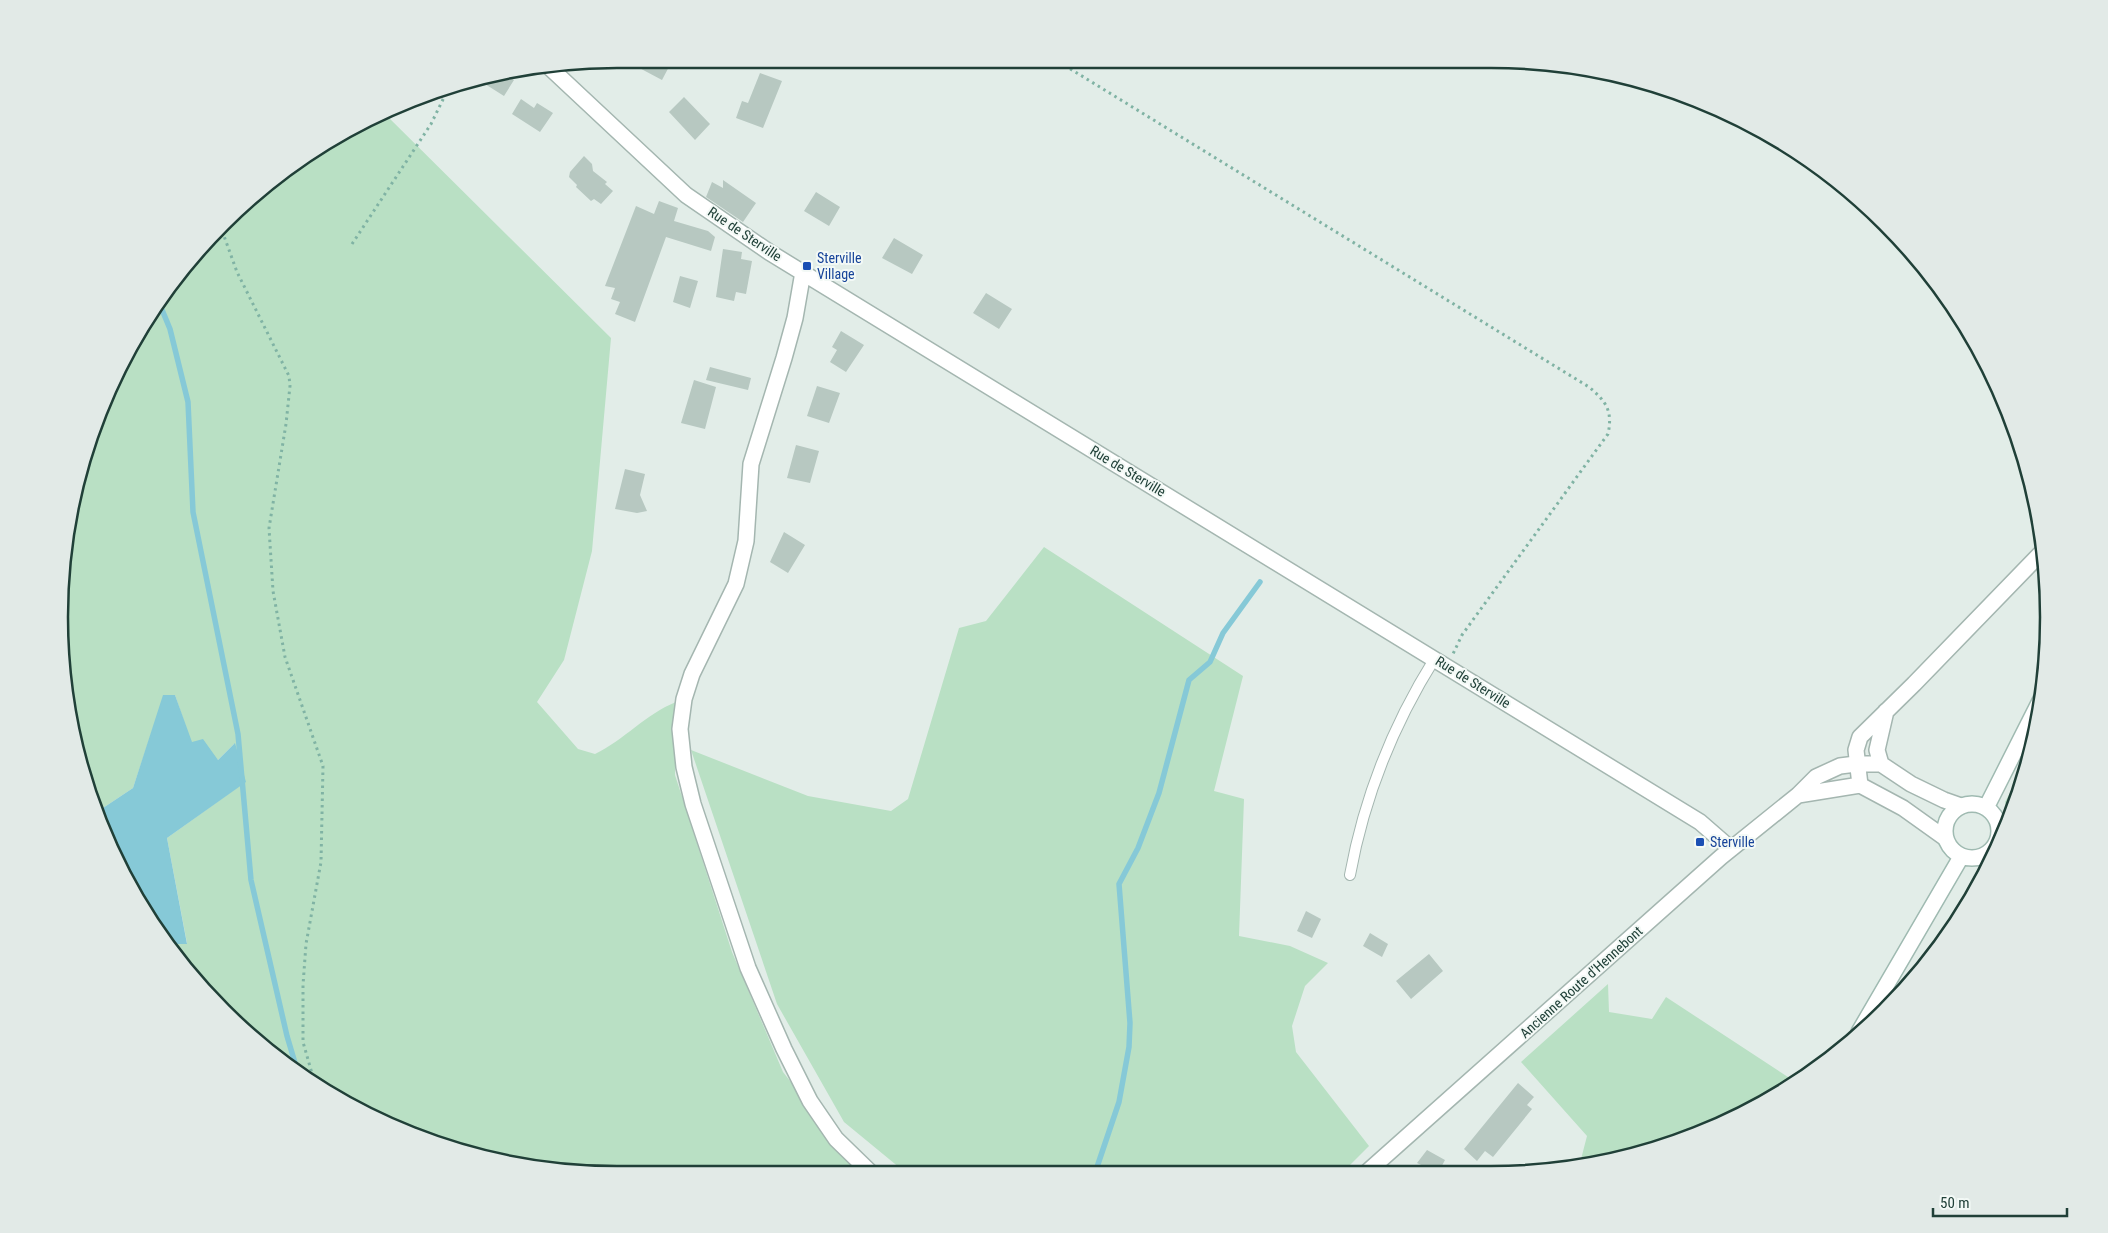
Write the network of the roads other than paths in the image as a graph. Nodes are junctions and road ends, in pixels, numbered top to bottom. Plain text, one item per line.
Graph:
1 (554, 71) edge
2 (803, 272) junction
3 (2037, 557) edge
4 (1441, 662) junction
5 (1886, 711) junction
6 (2031, 719) edge
7 (1856, 764) junction
8 (1881, 764) junction
9 (1860, 785) junction
10 (1798, 795) junction
11 (1962, 806) junction
12 (1986, 806) junction
13 (1998, 829) edge
14 (1946, 838) junction
15 (1731, 849) junction
16 (1986, 854) edge
17 (1961, 856) junction
18 (1350, 875) dead end
19 (1869, 1015) edge
20 (864, 1166) edge
21 (1374, 1166) edge

1 - 2 street, Rue de Sterville
2 - 4 street, Rue de Sterville
2 - 20 street
3 - 5 street
4 - 15 street, Rue de Sterville
4 - 18 lane
5 - 7 street
5 - 8 street
6 - 12 street
7 - 8 street, Ancienne Route d'Hennebont
7 - 9 street
7 - 10 street, Ancienne Route d'Hennebont
8 - 11 street
9 - 10 street
9 - 14 street
10 - 15 street, Ancienne Route d'Hennebont
11 - 12 street
11 - 14 street
12 - 13 street
14 - 17 street
15 - 21 street, Ancienne Route d'Hennebont
16 - 17 street
17 - 19 street

